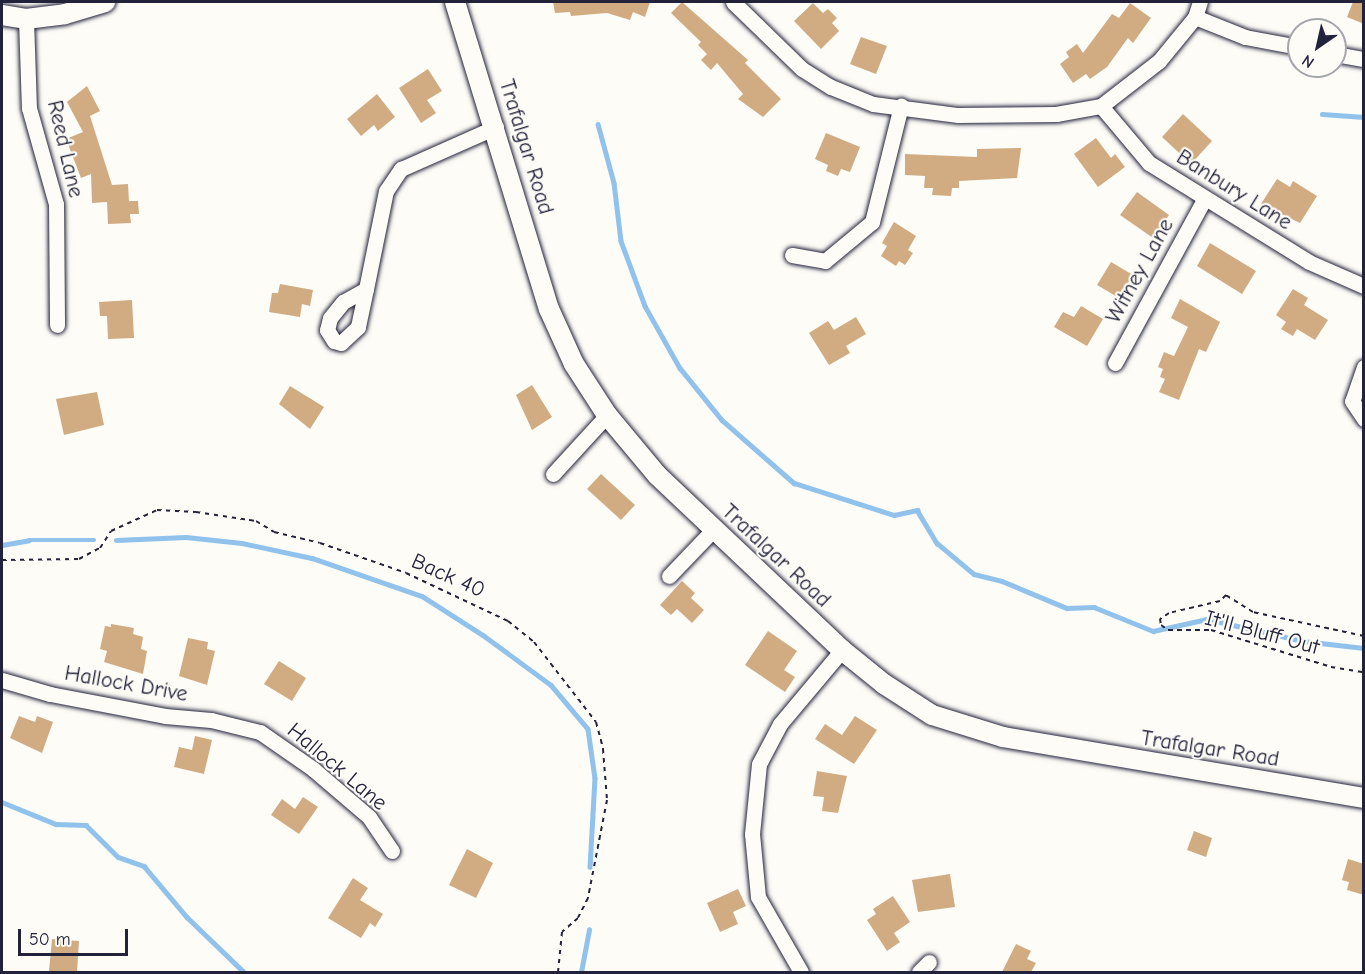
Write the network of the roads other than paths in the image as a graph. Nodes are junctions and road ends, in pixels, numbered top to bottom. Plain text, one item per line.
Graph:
1 (105, 2) edge
2 (455, 2) edge
3 (734, 2) edge
4 (1200, 2) edge
5 (2, 15) edge
6 (1195, 17) junction
7 (26, 19) junction
8 (1287, 45) edge
9 (1347, 56) edge
10 (1364, 59) edge
11 (901, 106) junction
12 (1101, 106) junction
13 (496, 127) junction
14 (1204, 200) junction
15 (792, 255) dead end
16 (1364, 286) edge
17 (366, 290) dead end
18 (57, 325) dead end
19 (1115, 363) dead end
20 (1364, 367) edge
21 (607, 415) junction
22 (1364, 419) edge
23 (553, 474) dead end
24 (712, 531) junction
25 (669, 576) dead end
26 (842, 650) junction
27 (2, 680) edge
28 (245, 729) joint
29 (1364, 798) edge
30 (392, 851) dead end
31 (801, 972) edge

1 - 7 street
2 - 13 street, Trafalgar Road
3 - 11 street
4 - 6 street
5 - 7 street
6 - 8 street
6 - 12 street
7 - 18 street, Reed Lane
9 - 10 street
11 - 12 street
11 - 15 street
12 - 14 street, Banbury Lane
13 - 17 street
13 - 21 street, Trafalgar Road
14 - 16 street, Banbury Lane
14 - 19 street, Witney Lane
20 - 22 street
21 - 23 street
21 - 24 street, Trafalgar Road
24 - 25 street
24 - 26 street, Trafalgar Road
26 - 29 street, Trafalgar Road
26 - 31 street
27 - 28 street, Hallock Drive
28 - 30 street, Hallock Lane

